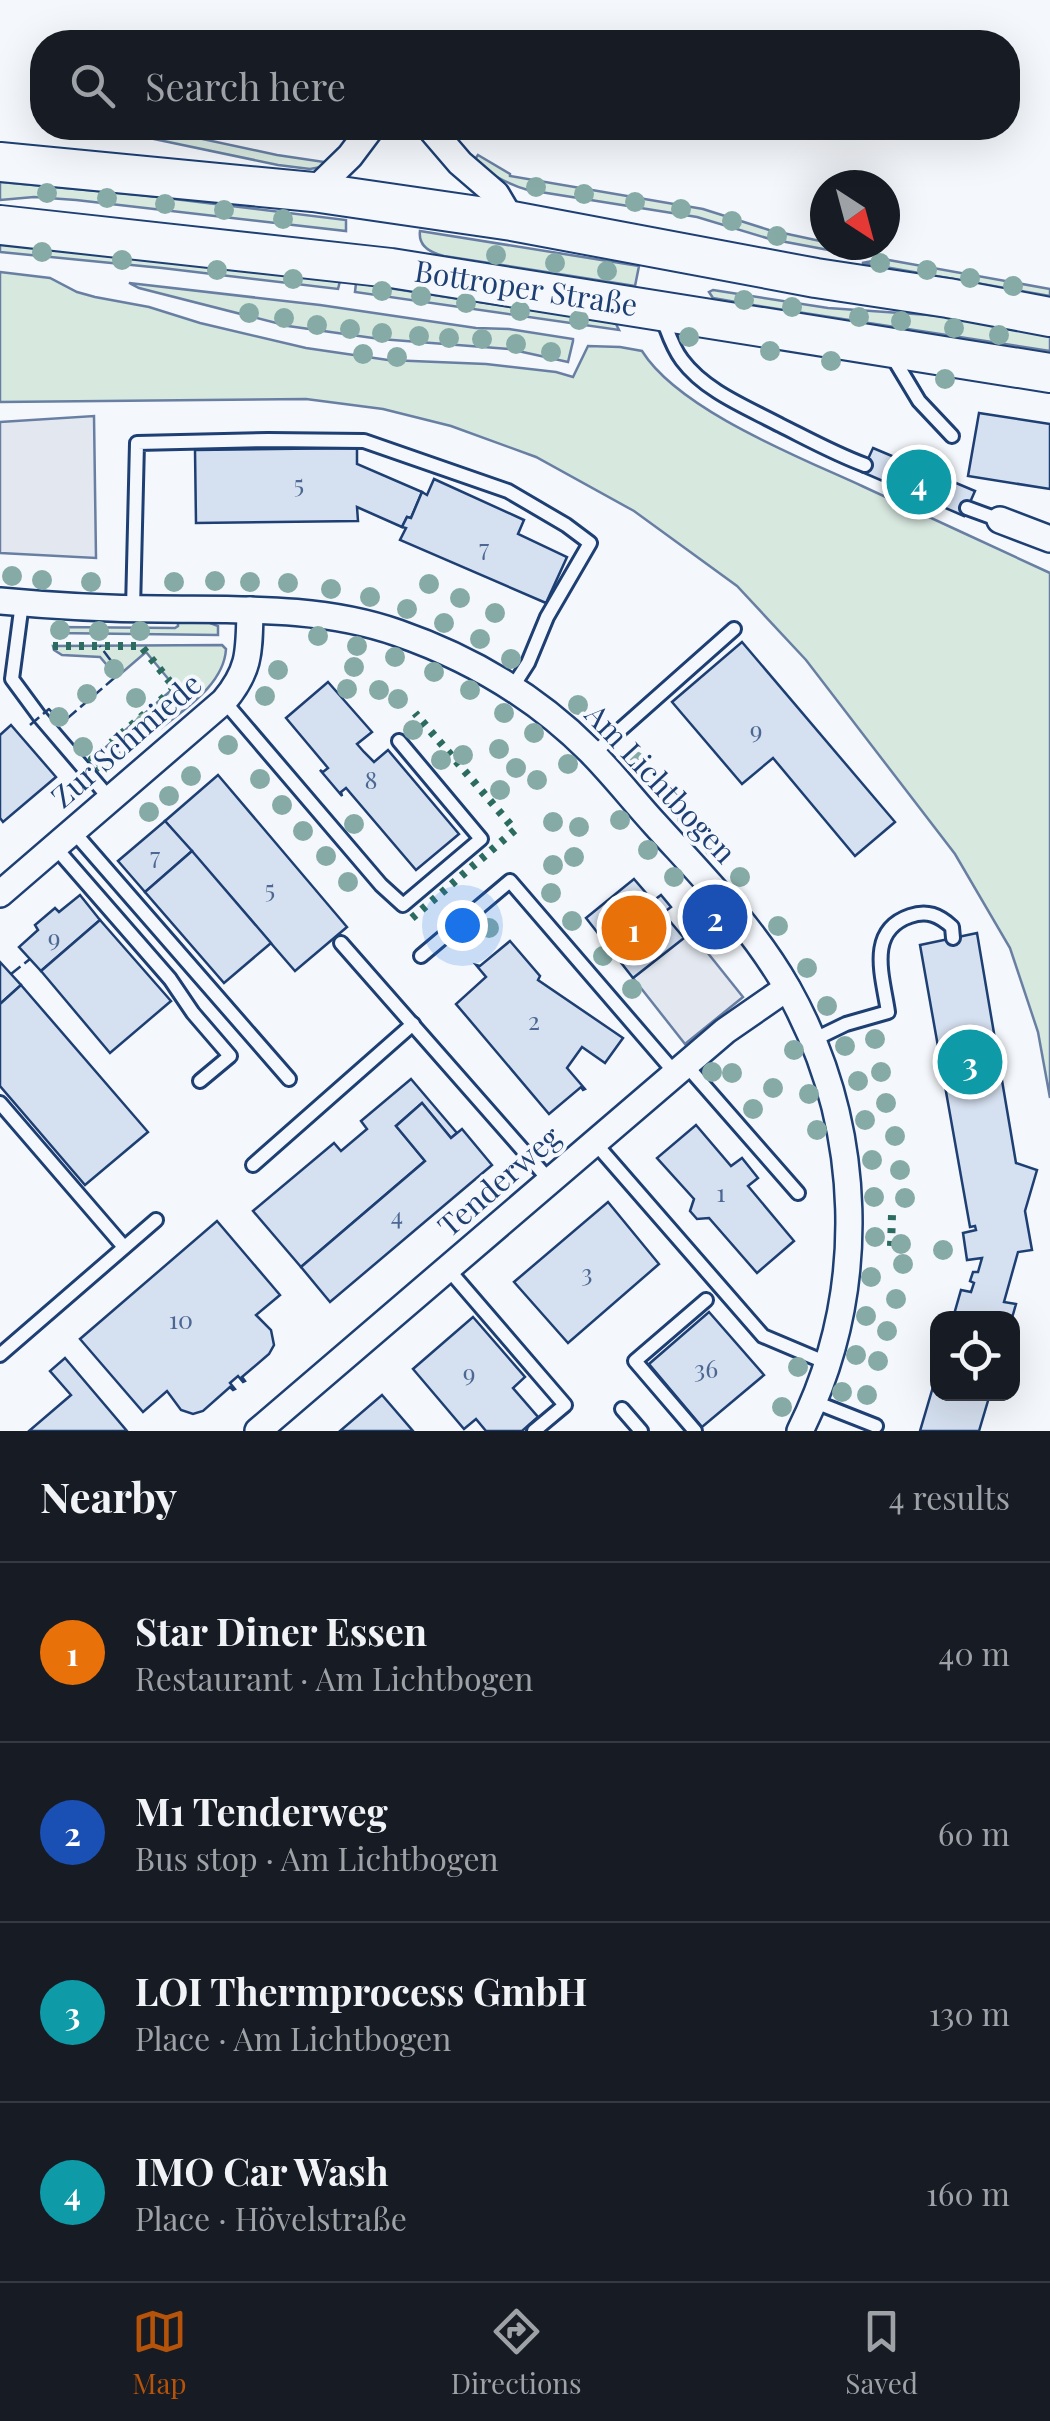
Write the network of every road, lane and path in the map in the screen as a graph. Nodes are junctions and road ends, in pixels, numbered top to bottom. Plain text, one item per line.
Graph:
1 (362, 140) edge
2 (440, 140) edge
3 (0, 162) edge
4 (313, 192) junction
5 (512, 221) junction
6 (0, 226) edge
7 (906, 292) junction
8 (660, 310) junction
9 (1050, 317) edge
10 (886, 346) junction
11 (1050, 373) edge
12 (952, 436) dead end
13 (865, 466) dead end
14 (968, 508) dead end
15 (1000, 520) joint
16 (1050, 539) edge
17 (11, 602) edge
18 (133, 609) junction
19 (250, 610) junction
20 (734, 628) dead end
21 (7, 655) edge
22 (512, 688) junction
23 (224, 702) junction
24 (399, 741) dead end
25 (592, 754) junction
26 (111, 800) junction
27 (64, 839) junction
28 (0, 894) edge
29 (953, 938) dead end
30 (341, 943) dead end
31 (422, 956) dead end
32 (787, 988) junction
33 (412, 1024) junction
34 (812, 1040) junction
35 (681, 1070) junction
36 (289, 1079) dead end
37 (200, 1081) dead end
38 (0, 1103) edge
39 (596, 1143) junction
40 (252, 1165) dead end
41 (550, 1181) junction
42 (798, 1194) dead end
43 (156, 1220) dead end
44 (124, 1248) junction
45 (448, 1269) junction
46 (706, 1300) dead end
47 (0, 1355) edge
48 (827, 1364) junction
49 (814, 1402) junction
50 (622, 1410) dead end
51 (273, 1426) edge
52 (876, 1426) dead end
53 (534, 1431) edge
54 (641, 1431) edge
55 (695, 1431) edge
56 (800, 1431) edge

1 - 4 street
2 - 5 street
3 - 4 main road, Bottroper Straße
4 - 5 main road, Bottroper Straße
5 - 7 main road, Bottroper Straße
6 - 8 main road, Bottroper Straße
7 - 8 main road
7 - 9 main road, Bottroper Straße
8 - 10 main road, Bottroper Straße
8 - 13 lane
10 - 11 main road, Bottroper Straße
10 - 12 lane
14 - 15 lane
15 - 16 street
17 - 18 street, Am Lichtbogen
17 - 21 lane
18 - 19 street, Am Lichtbogen
18 - 22 lane
19 - 22 street, Am Lichtbogen
19 - 23 street, Zur Schmiede
20 - 25 lane
21 - 26 lane
22 - 25 street, Am Lichtbogen
23 - 24 lane
23 - 26 street, Zur Schmiede
25 - 32 street, Am Lichtbogen
26 - 27 street, Zur Schmiede
27 - 28 street, Zur Schmiede
27 - 36 lane
27 - 37 lane
29 - 34 lane
30 - 33 lane
31 - 35 lane
32 - 34 street, Am Lichtbogen
32 - 35 street, Tenderweg
33 - 40 lane
33 - 41 lane
34 - 48 street, Am Lichtbogen
35 - 39 street, Tenderweg
35 - 42 lane
38 - 44 lane
39 - 41 street, Tenderweg
39 - 48 lane
41 - 45 street, Tenderweg
43 - 44 lane
44 - 47 lane
45 - 51 street, Tenderweg
45 - 53 lane
46 - 55 lane
48 - 49 street, Am Lichtbogen
49 - 52 lane
49 - 56 street, Am Lichtbogen
50 - 54 lane

